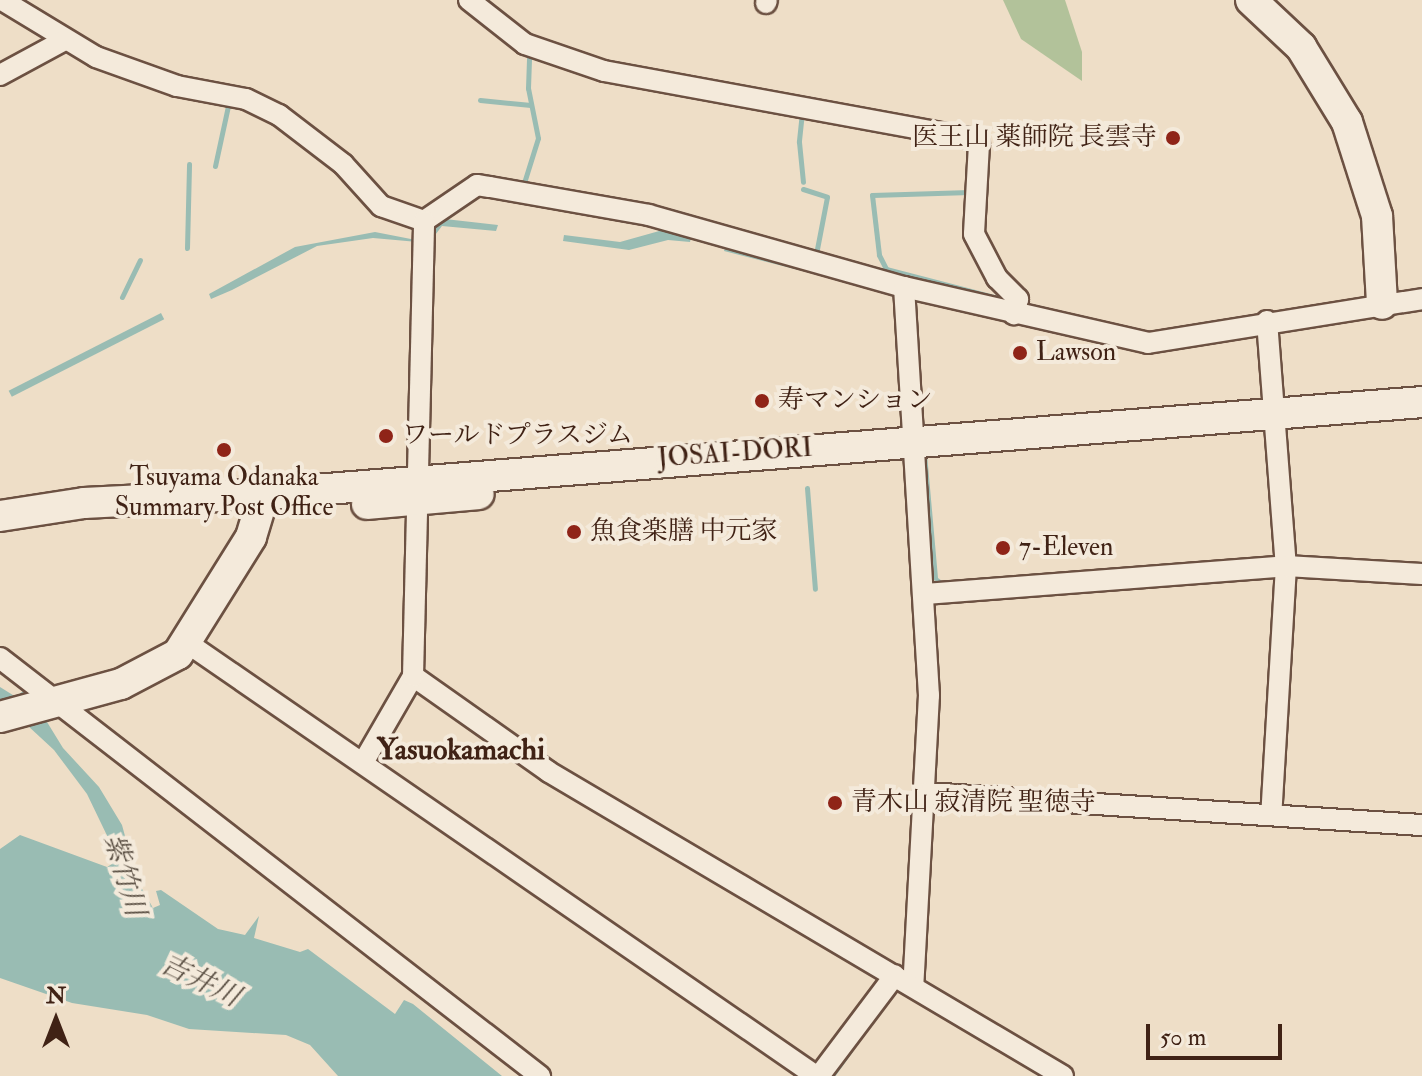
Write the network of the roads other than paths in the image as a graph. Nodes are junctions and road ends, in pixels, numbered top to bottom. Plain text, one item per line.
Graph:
1 (2, 0) edge
2 (469, 0) edge
3 (1251, 0) edge
4 (63, 41) junction
5 (0, 75) edge
6 (424, 221) junction
7 (904, 287) junction
8 (1422, 299) edge
9 (1382, 304) junction
10 (1014, 314) junction
11 (1267, 321) junction
12 (1422, 402) edge
13 (1422, 422) edge
14 (1274, 423) junction
15 (914, 450) junction
16 (417, 489) junction
17 (261, 504) junction
18 (0, 516) edge
19 (0, 535) edge
20 (1286, 566) junction
21 (1422, 574) edge
22 (925, 594) junction
23 (186, 642) junction
24 (0, 658) edge
25 (413, 676) junction
26 (53, 703) junction
27 (0, 717) edge
28 (364, 761) junction
29 (926, 793) junction
30 (1271, 815) junction
31 (1422, 825) edge
32 (895, 975) junction
33 (913, 986) junction
34 (540, 1076) edge
35 (817, 1076) edge
36 (1063, 1076) edge

1 - 4 street
2 - 10 street
3 - 9 street
4 - 5 street
4 - 6 street
6 - 7 street
6 - 16 street
7 - 10 street
7 - 15 street
8 - 9 street
9 - 11 street
10 - 11 street
11 - 14 street
12 - 14 street, JOSAI-DORI
13 - 14 street, JOSAI-DORI
14 - 15 street, JOSAI-DORI
14 - 20 street
15 - 16 street, JOSAI-DORI
15 - 22 street
16 - 17 street, JOSAI-DORI
16 - 25 street
17 - 18 street, JOSAI-DORI
17 - 19 street, JOSAI-DORI
17 - 23 street
20 - 21 street
20 - 22 street
20 - 30 street
22 - 29 street
23 - 26 street
23 - 28 street
24 - 26 street
25 - 28 street
25 - 32 street
26 - 27 street
26 - 34 street
28 - 35 street
29 - 30 street
29 - 33 street
30 - 31 street
32 - 33 street
32 - 35 street
33 - 36 street

